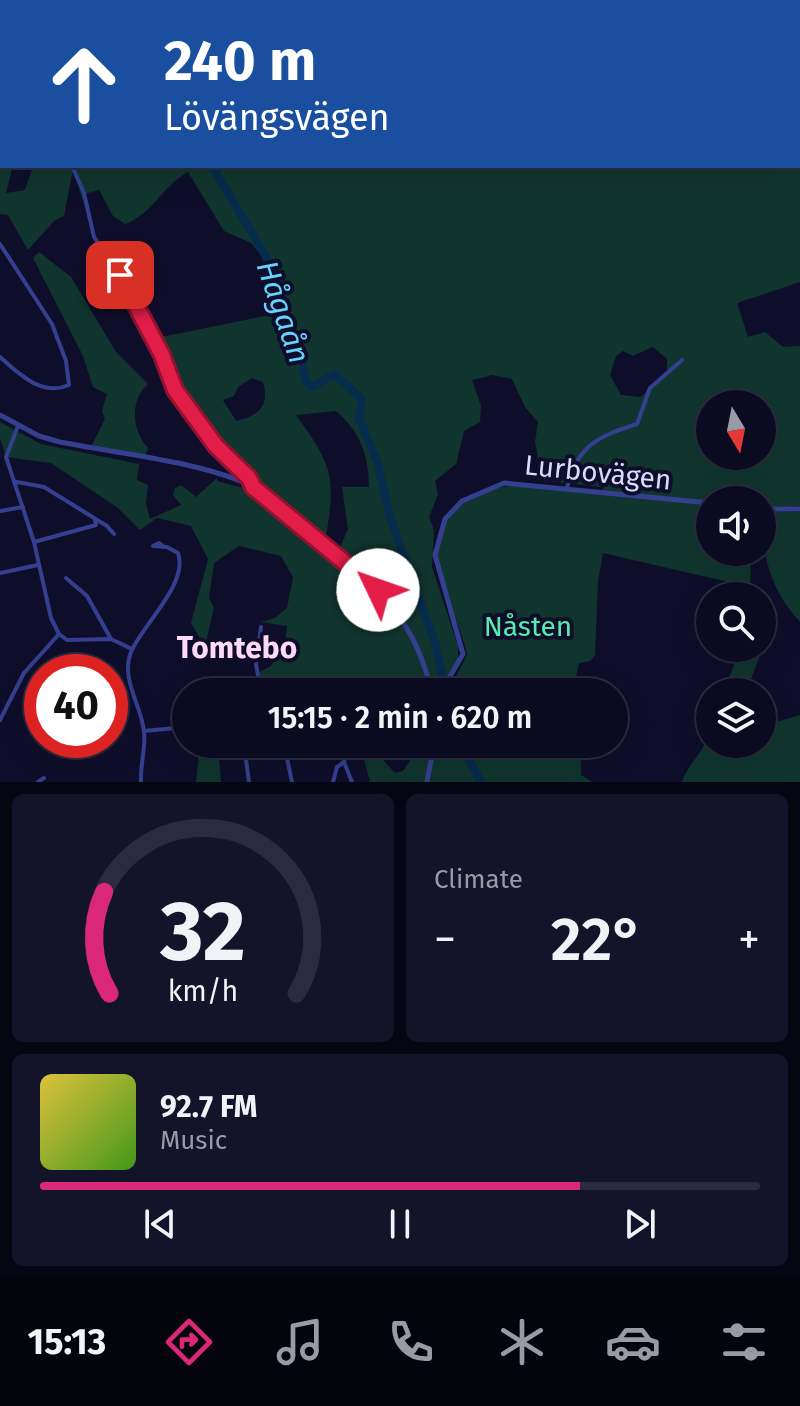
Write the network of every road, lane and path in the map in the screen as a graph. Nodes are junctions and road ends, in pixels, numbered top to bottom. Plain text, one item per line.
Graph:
1 (73, 168) edge
2 (0, 244) edge
3 (0, 357) edge
4 (682, 360) dead end
5 (0, 415) edge
6 (18, 426) junction
7 (17, 482) junction
8 (253, 487) junction
9 (567, 488) junction
10 (696, 502) edge
11 (23, 507) junction
12 (776, 509) edge
13 (800, 509) edge
14 (0, 511) edge
15 (95, 520) junction
16 (114, 534) dead end
17 (34, 542) junction
18 (163, 546) dead end
19 (38, 565) junction
20 (0, 573) edge
21 (66, 578) dead end
22 (261, 627) dead end
23 (59, 634) junction
24 (111, 639) junction
25 (132, 649) junction
26 (258, 678) edge
27 (427, 678) edge
28 (449, 678) edge
29 (0, 720) edge
30 (172, 728) edge
31 (144, 731) junction
32 (246, 758) edge
33 (287, 758) edge
34 (345, 758) edge
35 (431, 758) edge
36 (344, 762) junction
37 (141, 782) edge
38 (249, 782) edge
39 (292, 782) edge
40 (333, 782) edge
41 (352, 782) edge
42 (427, 782) edge

1 - 8 street
2 - 3 street
4 - 9 street
5 - 6 street
6 - 7 street
6 - 8 street
7 - 11 street
7 - 15 street
8 - 27 street
9 - 10 street, Lurbovägen
9 - 28 street, Lurbovägen
11 - 14 street
11 - 17 street
12 - 13 street
15 - 16 street
15 - 17 street
17 - 19 street
18 - 25 street
19 - 20 street
19 - 23 street
21 - 24 street
22 - 26 street
23 - 24 street
23 - 29 street
24 - 25 street
25 - 31 street
30 - 31 street
31 - 37 street
32 - 38 street
33 - 39 street
34 - 36 street
35 - 42 street
36 - 40 street
36 - 41 street

